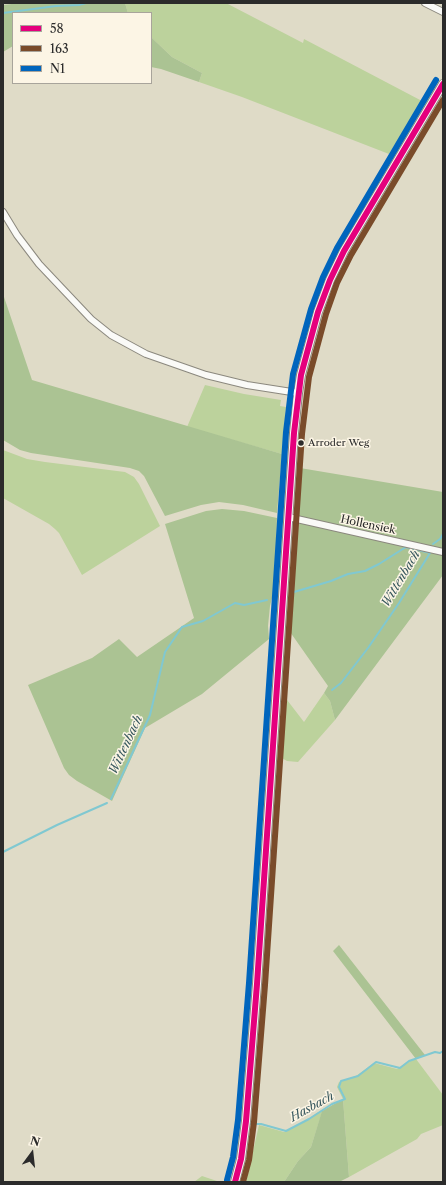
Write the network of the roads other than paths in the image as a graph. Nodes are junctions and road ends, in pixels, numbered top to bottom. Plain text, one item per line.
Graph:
1 (425, 3) edge
2 (443, 12) edge
3 (443, 84) edge
4 (3, 212) edge
5 (298, 393) junction
6 (288, 517) junction
7 (443, 552) edge
8 (235, 1182) edge

1 - 2 street
3 - 5 street
4 - 5 street
5 - 6 street
6 - 7 street, Hollensiek
6 - 8 street

